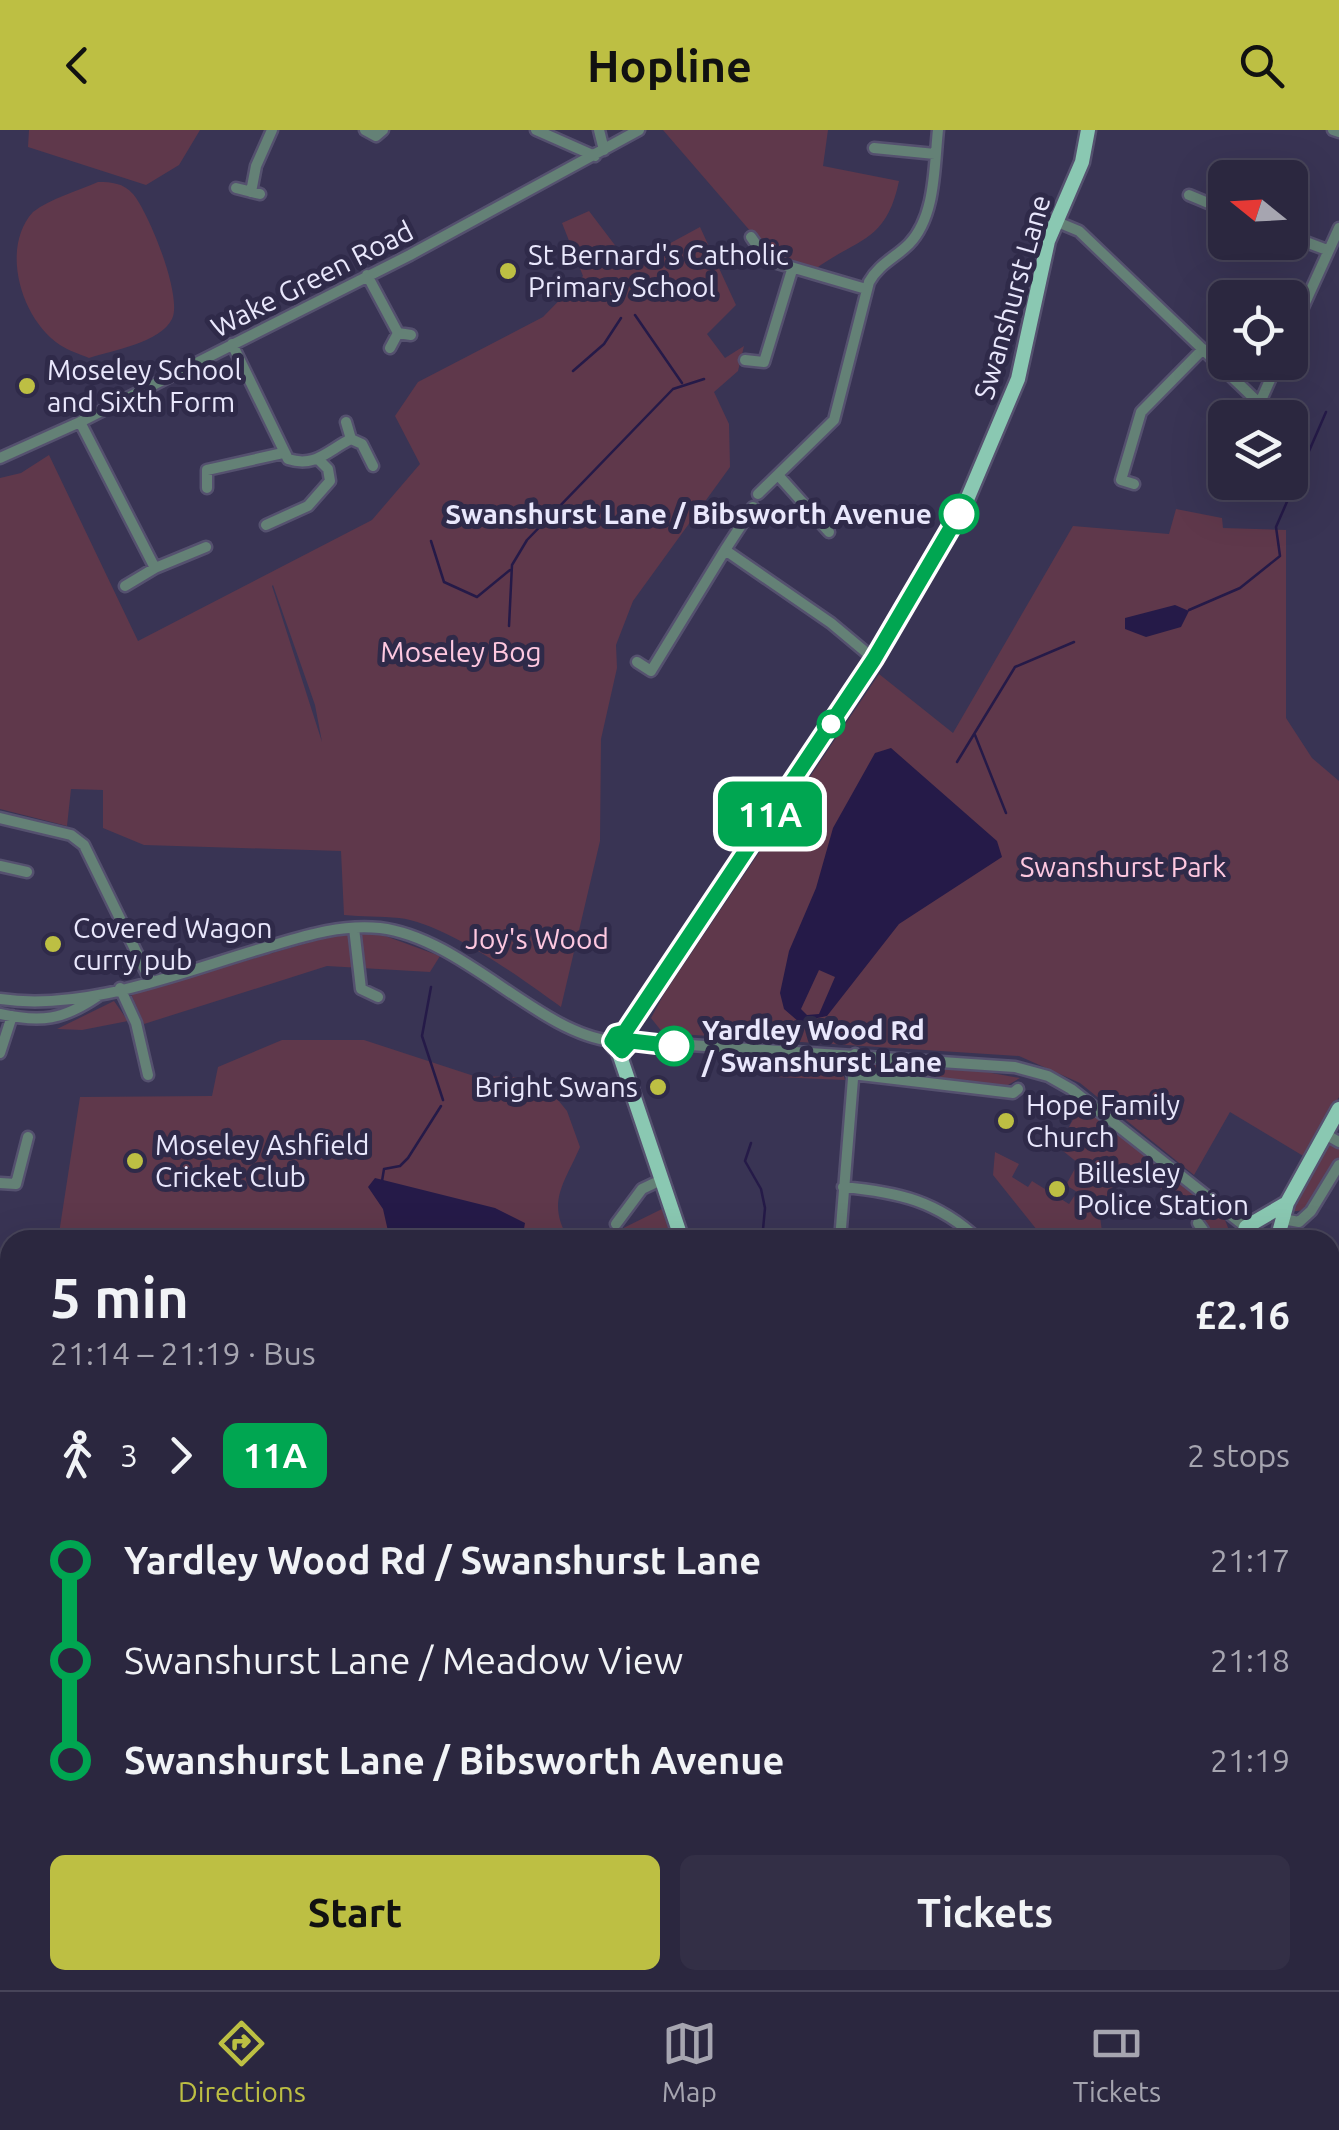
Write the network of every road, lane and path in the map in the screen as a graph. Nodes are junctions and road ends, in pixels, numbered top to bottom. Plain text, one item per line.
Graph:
1 (272, 130) edge
2 (365, 130) edge
3 (383, 130) edge
4 (536, 130) edge
5 (599, 130) edge
6 (638, 130) edge
7 (938, 130) edge
8 (1088, 130) edge
9 (874, 148) dead end
10 (600, 153) junction
11 (936, 154) junction
12 (236, 188) dead end
13 (1189, 196) dead end
14 (1208, 203) edge
15 (1055, 221) junction
16 (1339, 228) edge
17 (751, 237) dead end
18 (1308, 243) edge
19 (1327, 250) junction
20 (792, 270) junction
21 (367, 276) junction
22 (866, 289) junction
23 (1308, 294) edge
24 (232, 344) junction
25 (390, 348) dead end
26 (1203, 349) junction
27 (745, 360) dead end
28 (1257, 400) edge
29 (80, 422) junction
30 (346, 422) dead end
31 (351, 439) junction
32 (283, 453) junction
33 (0, 458) edge
34 (319, 460) junction
35 (373, 466) dead end
36 (778, 475) junction
37 (1134, 484) dead end
38 (207, 488) dead end
39 (758, 494) dead end
40 (753, 508) dead end
41 (266, 525) dead end
42 (829, 532) dead end
43 (206, 547) dead end
44 (725, 550) junction
45 (156, 568) junction
46 (125, 586) dead end
47 (874, 659) junction
48 (637, 662) dead end
49 (0, 818) edge
50 (0, 866) edge
51 (27, 872) dead end
52 (354, 928) junction
53 (150, 980) junction
54 (120, 988) junction
55 (103, 993) junction
56 (378, 997) dead end
57 (0, 998) edge
58 (6, 1015) edge
59 (621, 1041) junction
60 (0, 1053) edge
61 (855, 1054) junction
62 (852, 1074) junction
63 (148, 1075) dead end
64 (1018, 1089) dead end
65 (1339, 1109) edge
66 (1325, 1134) junction
67 (28, 1137) dead end
68 (1339, 1142) edge
69 (1339, 1165) edge
70 (660, 1180) junction
71 (0, 1183) edge
72 (843, 1186) junction
73 (1286, 1203) junction
74 (1264, 1219) junction
75 (1198, 1223) dead end
76 (616, 1224) dead end
77 (1281, 1229) edge
78 (678, 1230) edge
79 (841, 1230) edge
80 (967, 1230) edge
81 (1203, 1230) edge
82 (1240, 1230) edge
83 (1248, 1230) edge

1 - 12 street
2 - 3 street
4 - 10 street
5 - 10 street
6 - 10 street, Wake Green Road
7 - 11 street
8 - 15 main road, Swanshurst Lane
9 - 11 street
10 - 21 street, Wake Green Road
11 - 22 street
13 - 14 street
15 - 26 street
15 - 47 main road, Swanshurst Lane
16 - 19 street
17 - 20 street
18 - 19 street
19 - 23 street
20 - 22 street
20 - 27 street
21 - 24 street, Wake Green Road
21 - 25 street
22 - 36 street
24 - 29 street, Wake Green Road
24 - 32 street
26 - 28 street
26 - 37 street
29 - 33 street, Wake Green Road
29 - 45 street
30 - 31 street
31 - 34 street
31 - 35 street
32 - 34 street
32 - 38 street
34 - 41 street
36 - 39 street
36 - 42 street
40 - 44 street
43 - 45 street
44 - 47 street
44 - 48 street
45 - 46 street
47 - 59 main road, Swanshurst Lane
49 - 53 street
50 - 51 street
52 - 53 street
52 - 56 street
52 - 59 street
53 - 54 street
54 - 55 street
54 - 63 street
55 - 57 street
55 - 58 street
58 - 60 street
59 - 61 street
59 - 70 main road
61 - 62 street
61 - 82 street
62 - 64 street
62 - 72 street
65 - 66 main road
66 - 68 street
66 - 73 main road
67 - 71 street
69 - 77 street
70 - 76 street
70 - 78 main road
72 - 79 street
72 - 80 street
73 - 74 main road
73 - 77 main road
74 - 77 main road
74 - 83 main road
75 - 81 street

